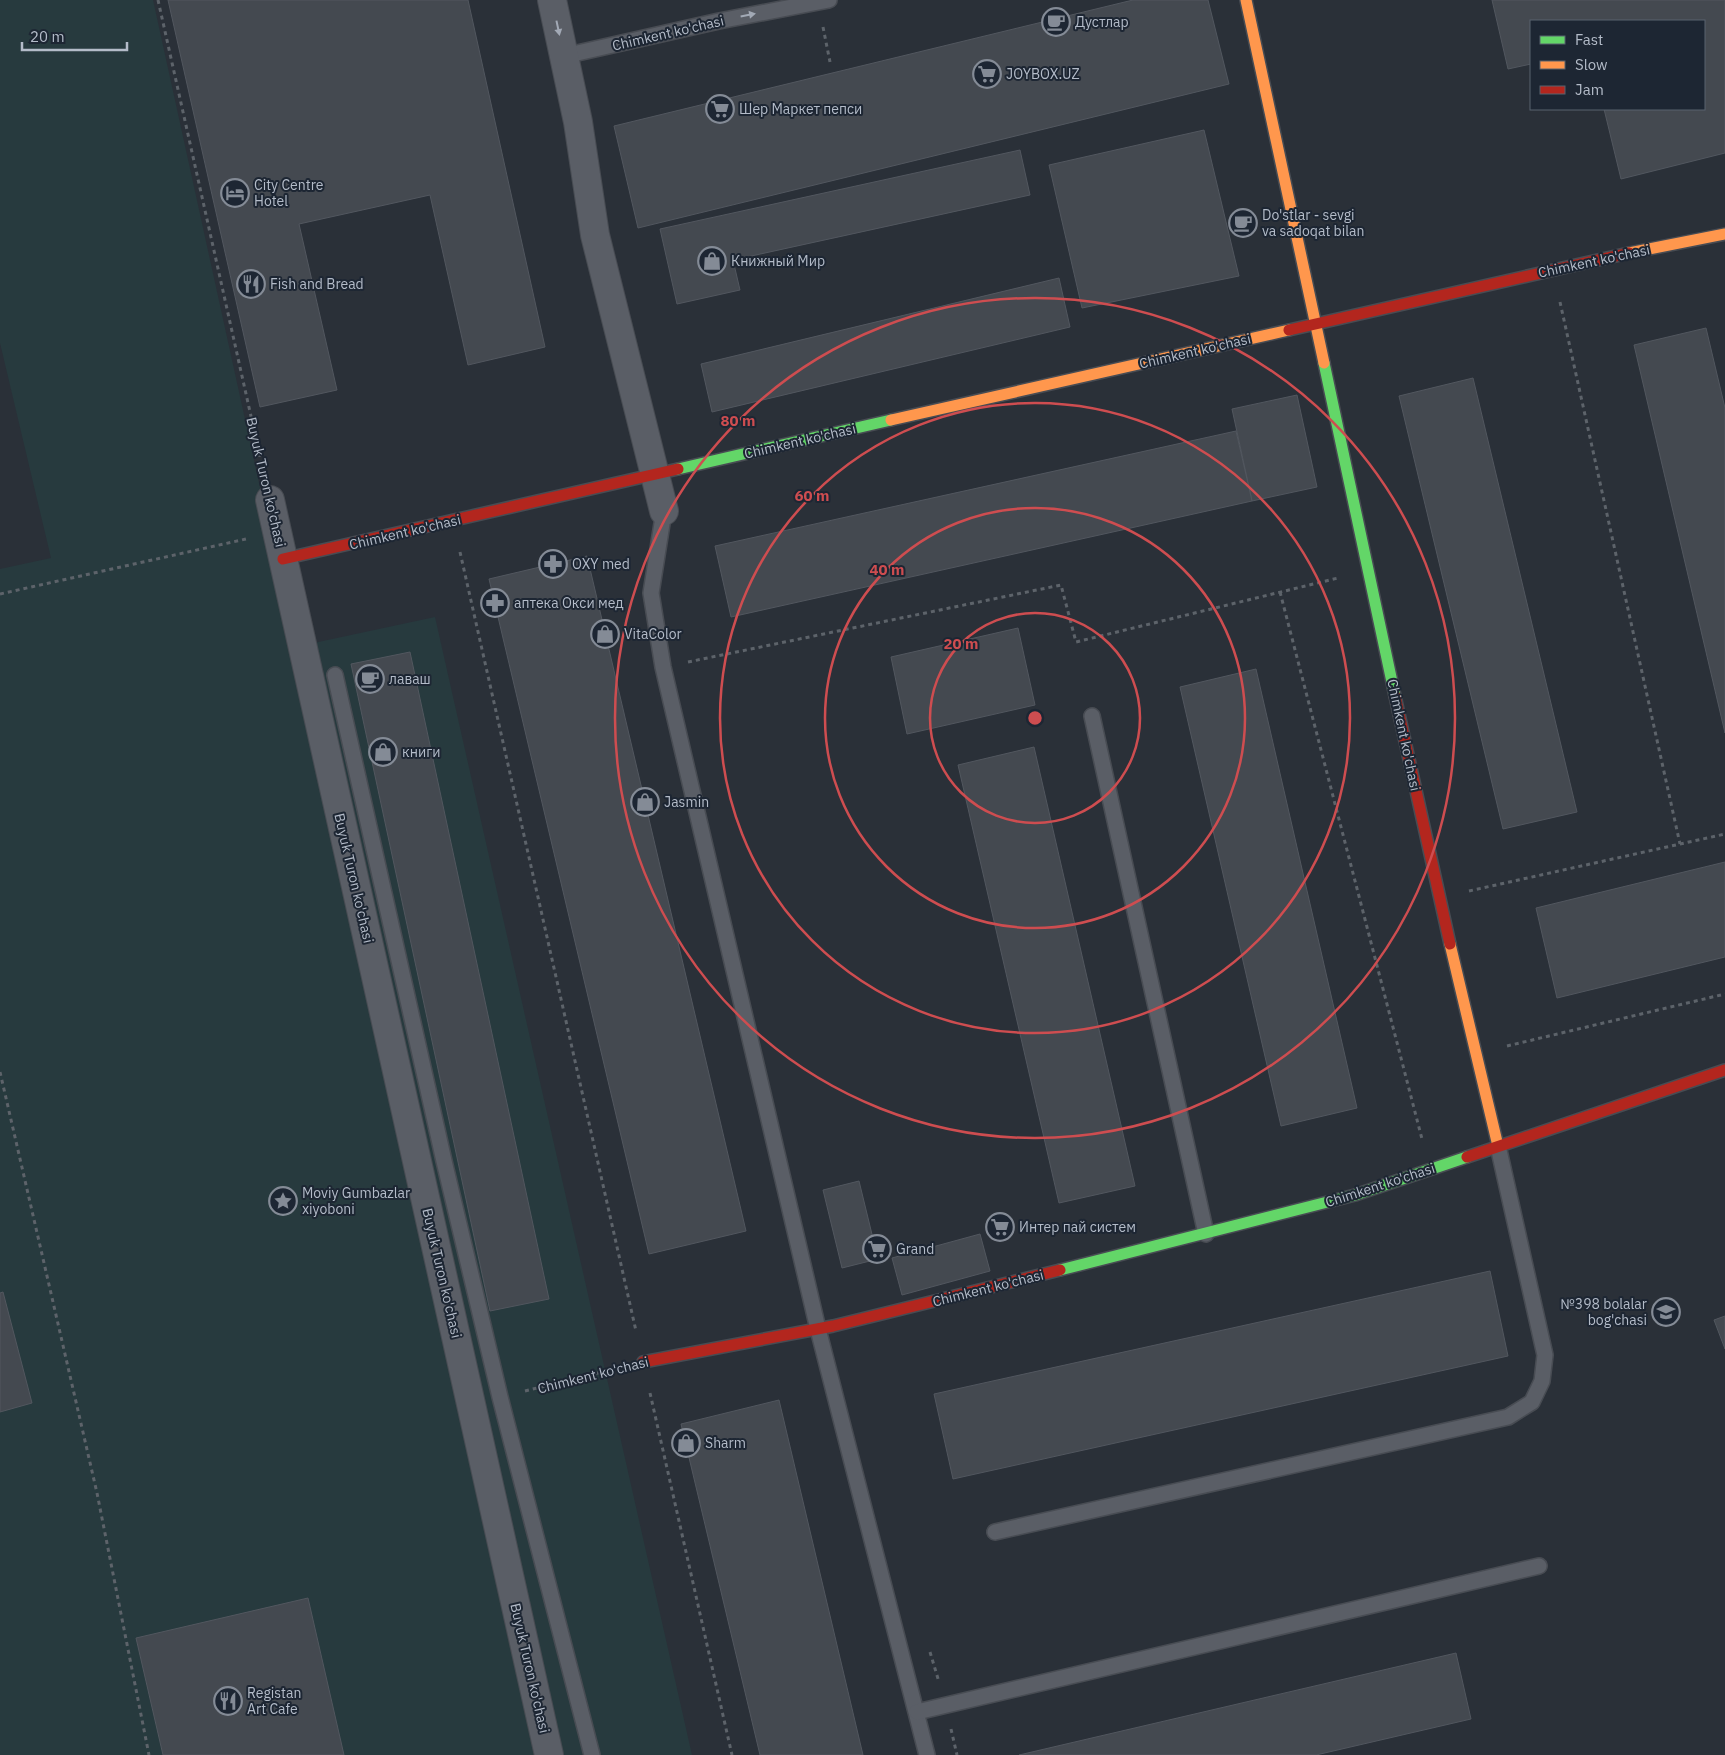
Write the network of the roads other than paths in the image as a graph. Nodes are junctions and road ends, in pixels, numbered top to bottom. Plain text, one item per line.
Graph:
1 (552, 0) edge
2 (1246, 0) edge
3 (823, 1) edge
4 (564, 56) junction
5 (1725, 234) edge
6 (1317, 323) junction
7 (656, 474) junction
8 (270, 500) road end
9 (664, 511) joint
10 (283, 559) junction
11 (336, 675) dead end
12 (1092, 716) dead end
13 (1725, 1070) edge
14 (1498, 1146) junction
15 (1206, 1234) junction
16 (818, 1329) junction
17 (643, 1362) road end
18 (994, 1532) dead end
19 (1539, 1566) dead end
20 (917, 1712) junction
21 (549, 1755) edge
22 (592, 1755) edge
23 (927, 1755) edge

1 -> 4 street
2 - 6 street, Chimkent ko'chasi
4 -> 3 lane, Chimkent ko'chasi
4 - 7 street
5 - 6 street, Chimkent ko'chasi
6 - 7 street, Chimkent ko'chasi
6 - 14 street, Chimkent ko'chasi
7 - 9 street
7 - 10 street, Chimkent ko'chasi
8 - 10 street, Buyuk Turon ko'chasi
9 - 16 lane
10 - 21 street, Buyuk Turon ko'chasi
11 - 22 lane
12 - 15 lane
13 - 14 street, Chimkent ko'chasi
14 - 15 street, Chimkent ko'chasi
14 - 18 lane
15 - 16 street, Chimkent ko'chasi
16 - 17 street, Chimkent ko'chasi
16 - 20 lane
19 - 20 lane
20 - 23 lane

